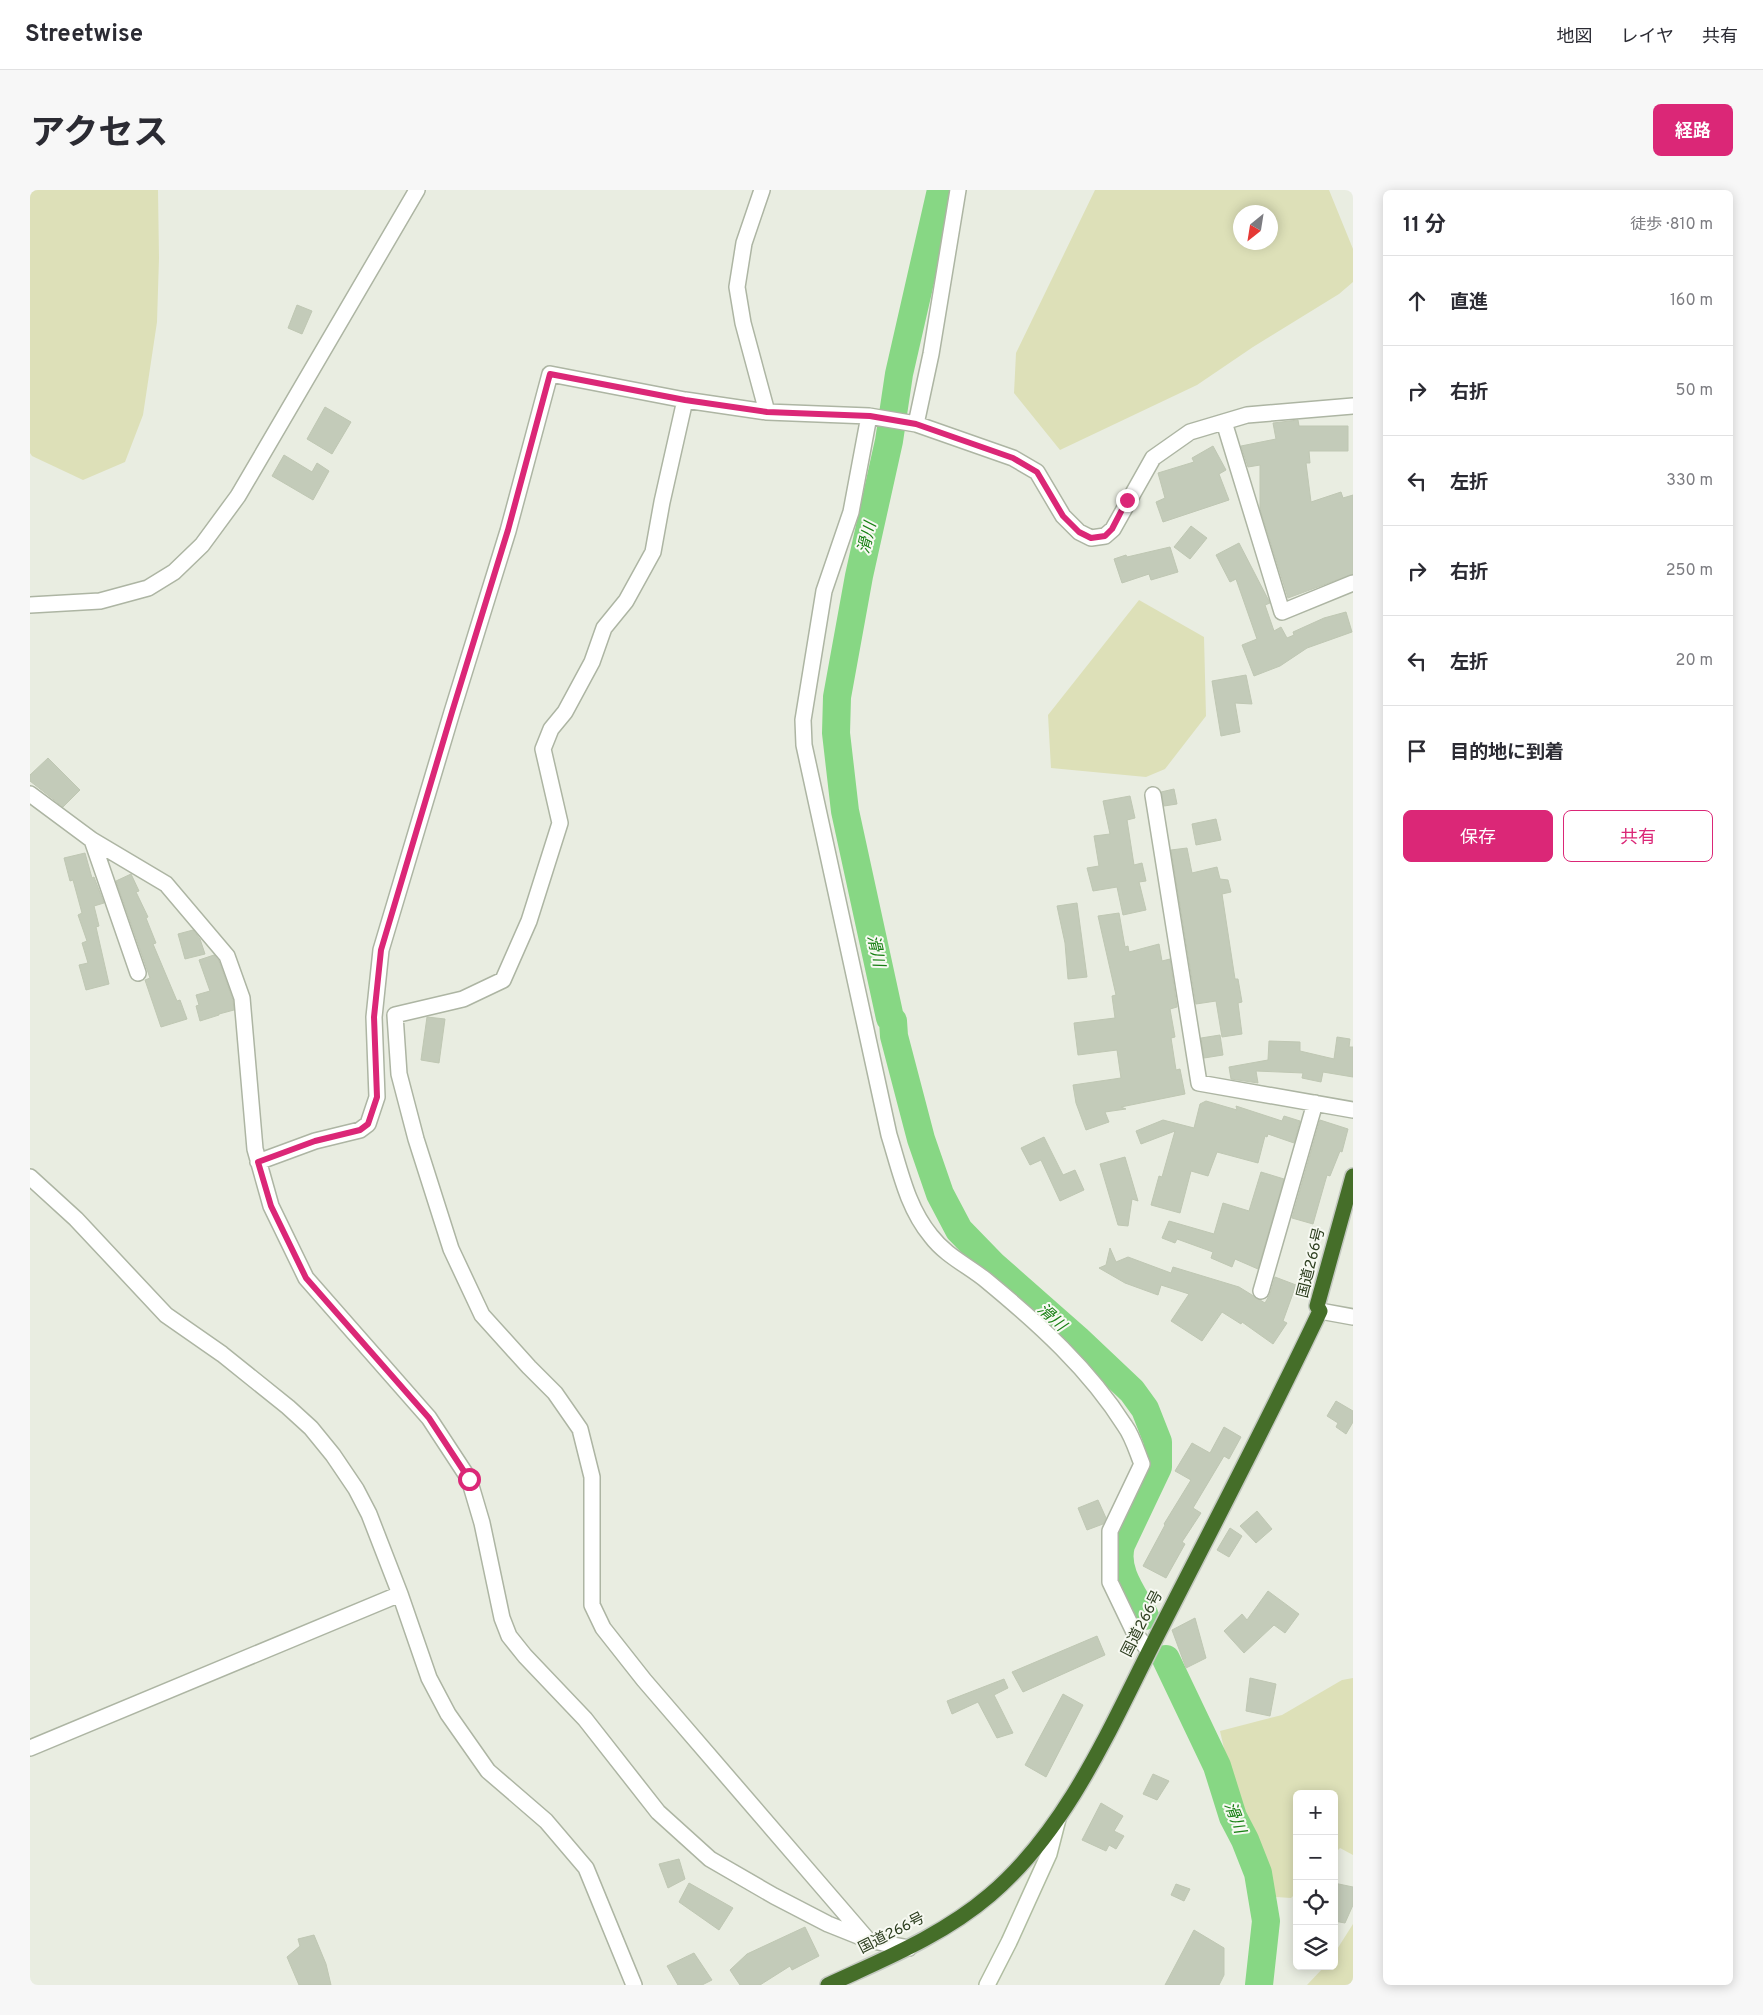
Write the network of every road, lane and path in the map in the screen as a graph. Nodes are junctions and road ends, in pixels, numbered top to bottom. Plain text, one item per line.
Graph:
1 (417, 190) edge
2 (762, 190) edge
3 (958, 190) edge
4 (685, 400) junction
5 (1353, 406) edge
6 (767, 412) junction
7 (870, 417) junction
8 (1224, 422) junction
9 (916, 424) junction
10 (1353, 583) edge
11 (30, 605) edge
12 (30, 794) edge
13 (1153, 795) dead end
14 (92, 840) junction
15 (138, 973) dead end
16 (1315, 1103) junction
17 (1353, 1110) edge
18 (258, 1162) junction
19 (1353, 1176) edge
20 (33, 1183) edge
21 (1261, 1291) dead end
22 (1320, 1311) junction
23 (1353, 1317) edge
24 (400, 1594) junction
25 (1149, 1651) junction
26 (30, 1748) edge
27 (1058, 1818) junction
28 (868, 1940) junction
29 (908, 1948) junction
30 (634, 1985) edge
31 (828, 1985) edge
32 (987, 1985) edge

1 - 11 street
2 - 6 street
3 - 9 street
4 - 6 street
4 - 18 street
4 - 28 street
5 - 8 street
6 - 7 street
7 - 9 street
7 - 25 street
8 - 9 street
8 - 10 street
12 - 14 street
13 - 16 street
14 - 15 street
14 - 18 street
16 - 17 street
16 - 21 street
18 - 28 street
19 - 22 highway, 国道266号
20 - 24 street
22 - 23 street
22 - 25 highway, 国道266号
24 - 26 street
24 - 30 street
25 - 27 highway, 国道266号
27 - 29 highway, 国道266号
27 - 32 street
28 - 29 street
29 - 31 highway, 国道266号

